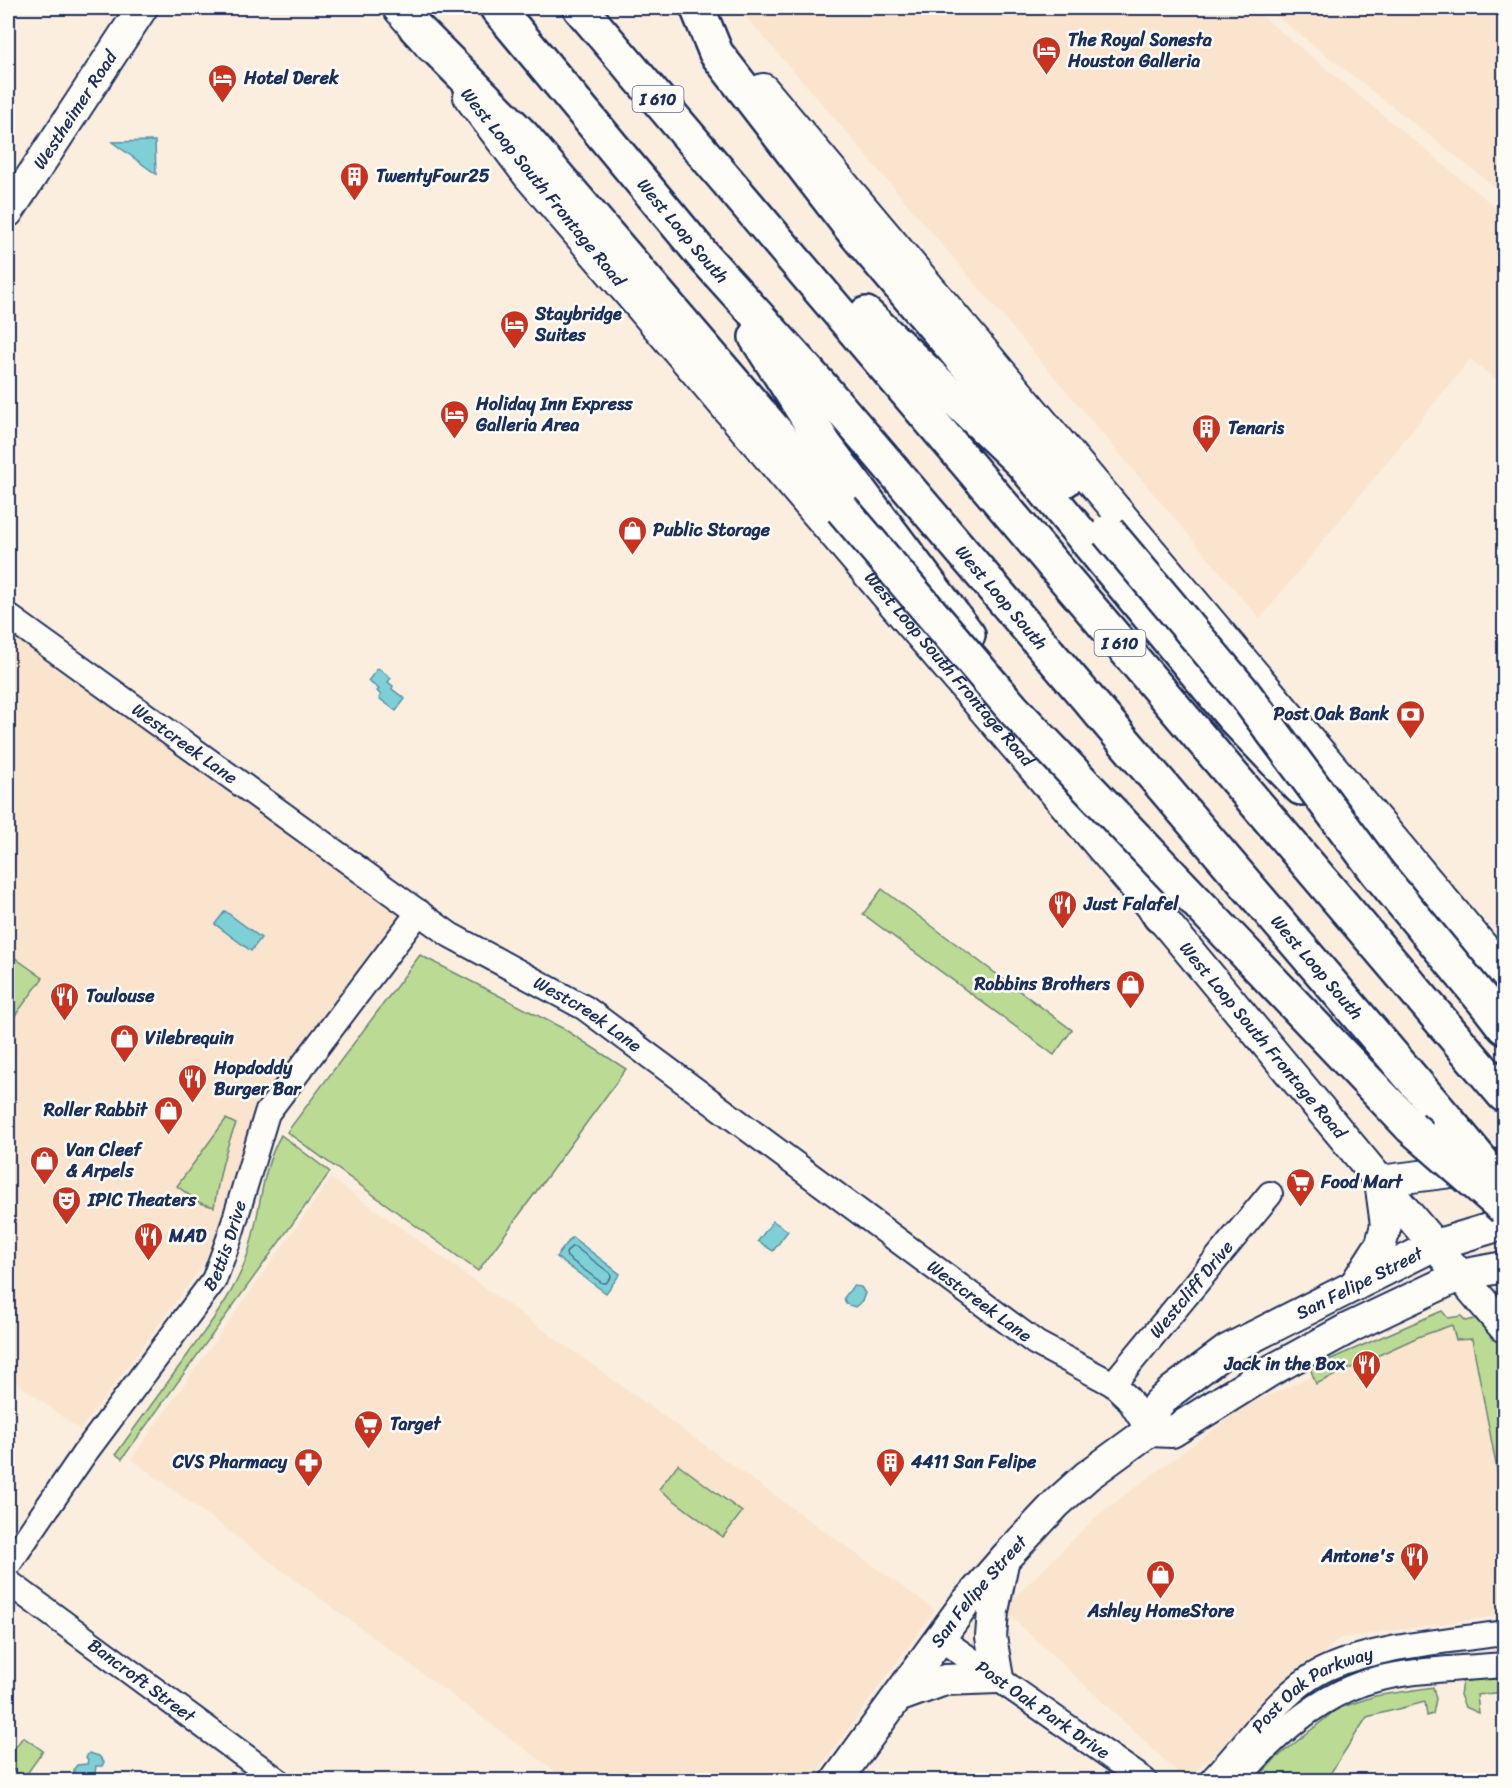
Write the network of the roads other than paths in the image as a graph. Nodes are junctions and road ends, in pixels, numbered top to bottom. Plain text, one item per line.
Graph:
1 (142, 8) edge
2 (497, 8) edge
3 (580, 8) edge
4 (697, 8) edge
5 (407, 18) edge
6 (737, 190) junction
7 (8, 212) edge
8 (705, 258) junction
9 (8, 616) edge
10 (418, 912) junction
11 (1160, 916) junction
12 (1504, 972) edge
13 (1499, 1007) edge
14 (1504, 1095) edge
15 (1504, 1163) edge
16 (1380, 1182) junction
17 (1504, 1188) edge
18 (1270, 1194) dead end
19 (1504, 1208) edge
20 (1504, 1224) edge
21 (1435, 1245) junction
22 (1504, 1267) edge
23 (1461, 1275) junction
24 (1353, 1287) junction
25 (1504, 1327) edge
26 (1113, 1384) junction
27 (1149, 1431) junction
28 (1005, 1558) junction
29 (8, 1565) edge
30 (8, 1582) edge
31 (1504, 1633) edge
32 (942, 1639) junction
33 (1439, 1642) junction
34 (1504, 1665) edge
35 (1442, 1671) junction
36 (998, 1678) junction
37 (898, 1697) junction
38 (277, 1780) edge
39 (837, 1780) edge
40 (1144, 1780) edge
41 (1212, 1780) edge
42 (1237, 1780) edge

1 - 7 main road, Westheimer Road
2 - 8 highway, West Loop South
3 - 6 highway, I 610
4 - 12 main road
4 - 13 highway, bridge
5 - 11 main road, West Loop South Frontage Road
5 - 19 highway, bridge
6 - 13 highway
6 - 14 highway, I 610
8 - 11 highway
8 - 17 highway, West Loop South, bridge
9 - 10 street, Westcreek Lane
10 - 26 street, Westcreek Lane
10 - 29 street, Bettis Drive
11 - 16 main road, West Loop South Frontage Road
15 - 16 main road
16 - 21 main road, West Loop South Frontage Road
16 - 24 main road
18 - 26 street, Westcliff Drive
20 - 21 main road, San Felipe Street
21 - 23 main road, West Loop South Frontage Road
21 - 24 main road, San Felipe Street
22 - 23 main road, San Felipe Street
23 - 25 main road, West Loop South Frontage Road
23 - 27 main road, San Felipe Street
24 - 27 main road, San Felipe Street
26 - 27 street, Westcreek Lane
27 - 28 main road, San Felipe Street
28 - 32 main road, San Felipe Street
28 - 36 main road
30 - 38 street, Bancroft Street
31 - 33 street, Post Oak Parkway
32 - 36 street, Post Oak Park Drive
32 - 37 main road, San Felipe Street
33 - 35 street
33 - 41 street, Post Oak Parkway
34 - 35 street, Post Oak Parkway
35 - 42 street, Post Oak Parkway
36 - 37 main road
36 - 40 street, Post Oak Park Drive
37 - 39 main road, San Felipe Street

